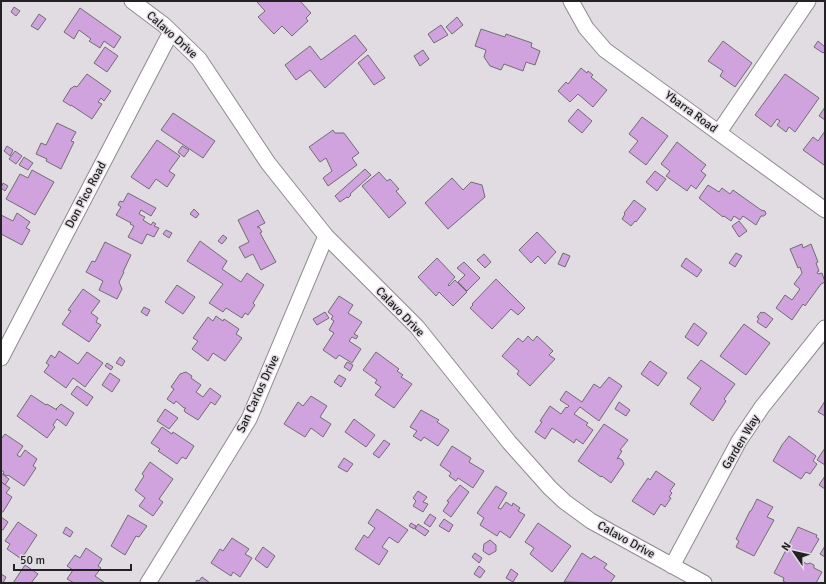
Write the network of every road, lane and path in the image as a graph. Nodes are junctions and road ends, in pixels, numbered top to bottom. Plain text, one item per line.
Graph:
1 (132, 1) edge
2 (571, 1) edge
3 (808, 1) edge
4 (171, 32) junction
5 (719, 132) junction
6 (825, 210) edge
7 (326, 236) junction
8 (825, 328) edge
9 (1, 358) edge
10 (672, 566) junction
11 (148, 583) edge
12 (704, 583) edge

1 - 4 street, Calavo Drive
2 - 5 street, Ybarra Road
3 - 5 street
4 - 7 street, Calavo Drive
4 - 9 street, Don Pico Road
5 - 6 street, Ybarra Road
7 - 10 street, Calavo Drive
7 - 11 street, San Carlos Drive
8 - 10 street, Garden Way
10 - 12 street, Calavo Drive

